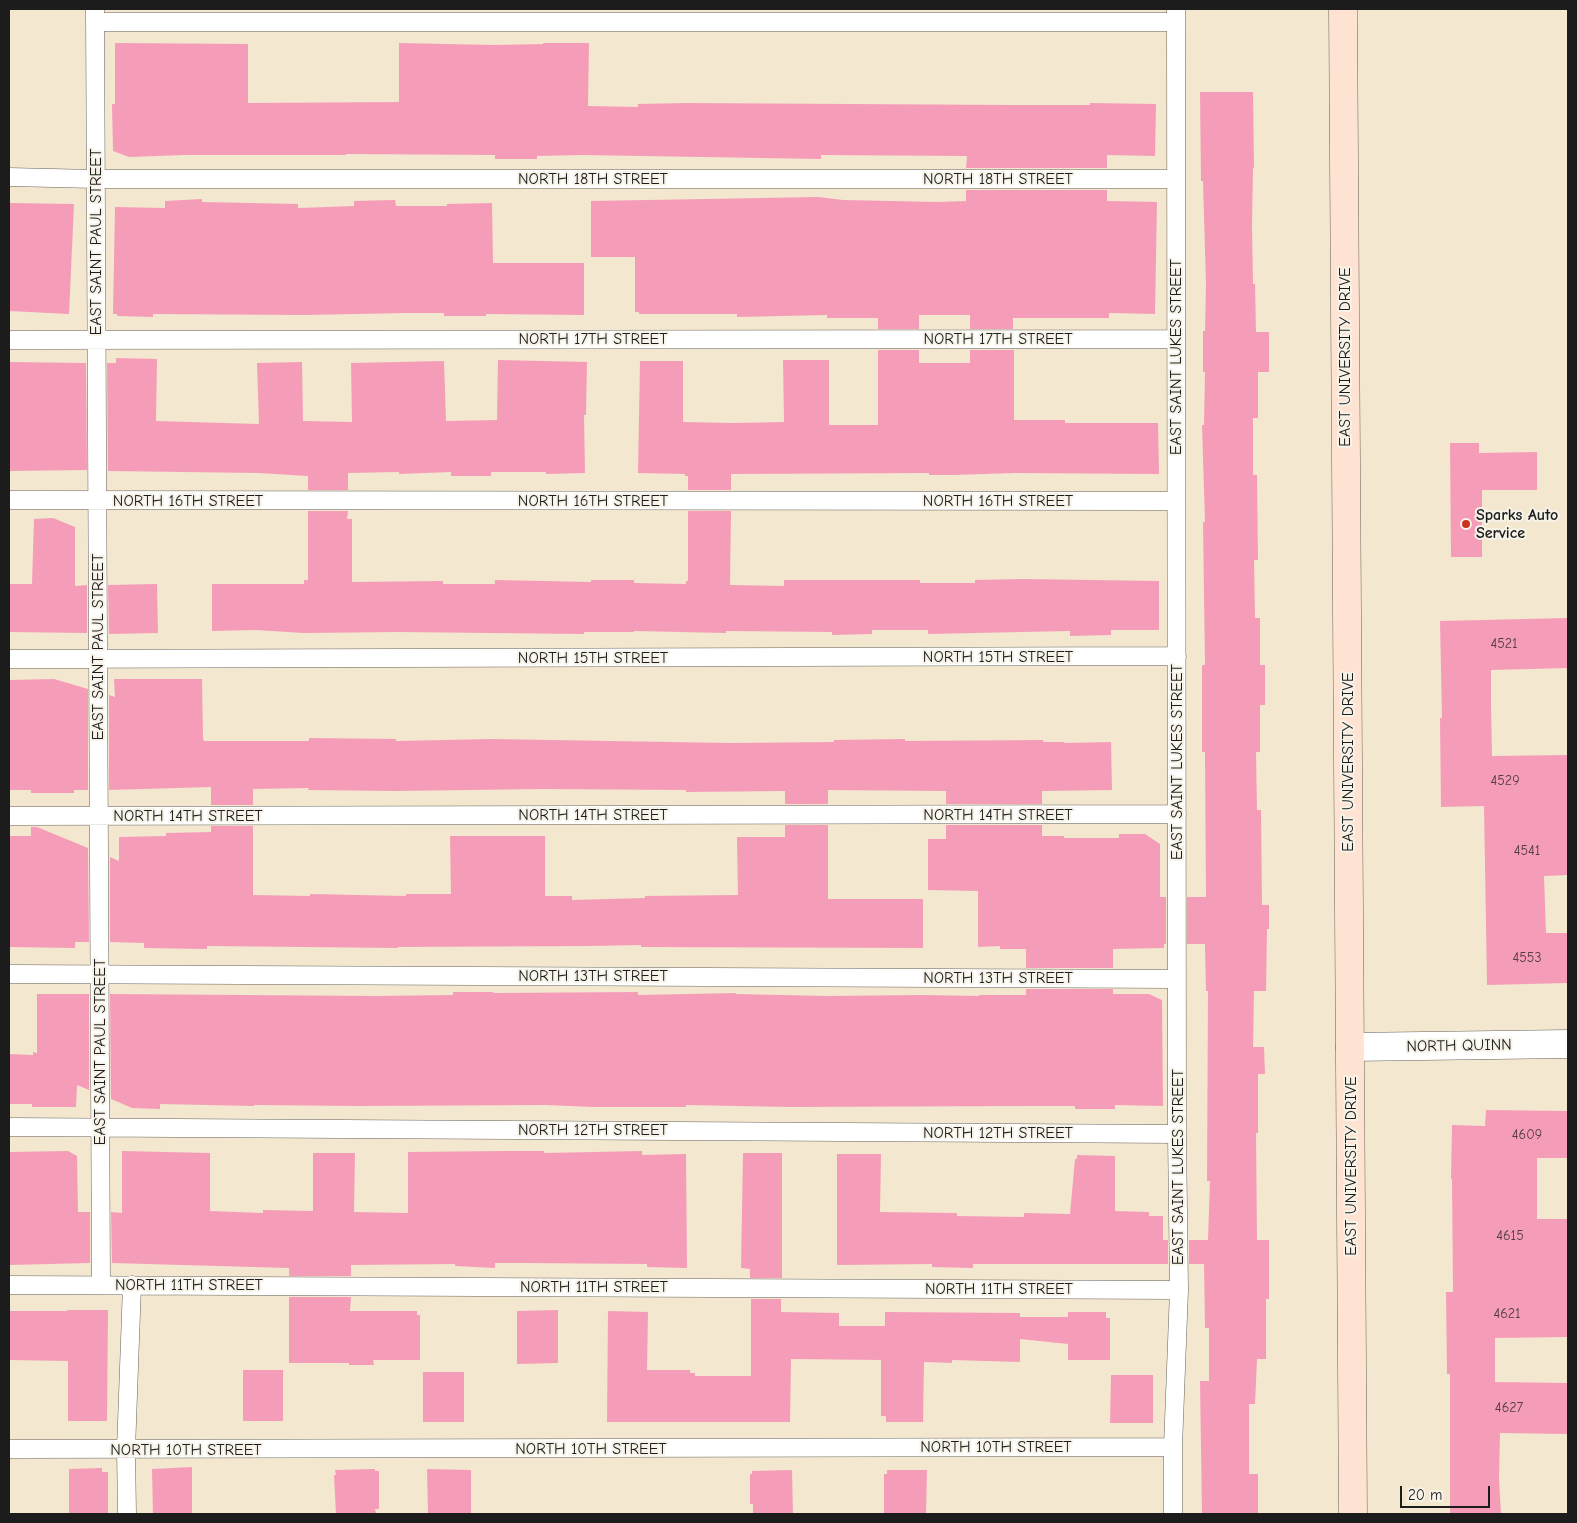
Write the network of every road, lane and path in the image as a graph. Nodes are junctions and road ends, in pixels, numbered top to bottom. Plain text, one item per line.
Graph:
1 (1343, 9) edge
2 (95, 15) edge
3 (1176, 15) edge
4 (9, 177) edge
5 (95, 179) junction
6 (1176, 179) junction
7 (1176, 339) junction
8 (9, 340) edge
9 (96, 340) junction
10 (9, 500) edge
11 (97, 501) junction
12 (1176, 501) junction
13 (1177, 656) junction
14 (9, 659) edge
15 (98, 660) junction
16 (1177, 814) junction
17 (9, 816) edge
18 (99, 816) junction
19 (9, 974) edge
20 (99, 974) junction
21 (1177, 979) junction
22 (1568, 1044) edge
23 (1350, 1047) junction
24 (9, 1127) edge
25 (100, 1128) junction
26 (1177, 1134) junction
27 (9, 1285) edge
28 (101, 1285) junction
29 (132, 1285) junction
30 (1179, 1290) junction
31 (1173, 1446) junction
32 (9, 1449) edge
33 (126, 1450) junction
34 (127, 1514) edge
35 (1173, 1514) edge
36 (1353, 1514) edge

1 - 23 main road, EAST UNIVERSITY DRIVE
2 - 3 lane
2 - 5 lane, EAST SAINT PAUL STREET
3 - 6 lane, EAST SAINT LUKES STREET
4 - 5 lane, NORTH 18TH STREET
5 - 6 lane, NORTH 18TH STREET
5 - 9 lane, EAST SAINT PAUL STREET
6 - 7 lane, EAST SAINT LUKES STREET
7 - 9 lane, NORTH 17TH STREET
7 - 12 lane, EAST SAINT LUKES STREET
8 - 9 lane, NORTH 17TH STREET
9 - 11 lane, EAST SAINT PAUL STREET
10 - 11 lane, NORTH 16TH STREET
11 - 12 lane, NORTH 16TH STREET
11 - 15 lane, EAST SAINT PAUL STREET
12 - 13 lane, EAST SAINT LUKES STREET
13 - 15 lane, NORTH 15TH STREET
13 - 16 lane, EAST SAINT LUKES STREET
14 - 15 lane, NORTH 15TH STREET
15 - 18 lane, EAST SAINT PAUL STREET
16 - 18 lane, NORTH 14TH STREET
16 - 21 lane, EAST SAINT LUKES STREET
17 - 18 lane, NORTH 14TH STREET
18 - 20 lane, EAST SAINT PAUL STREET
19 - 20 lane, NORTH 13TH STREET
20 - 21 lane, NORTH 13TH STREET
20 - 25 lane, EAST SAINT PAUL STREET
21 - 26 lane, EAST SAINT LUKES STREET
22 - 23 street, NORTH QUINN
23 - 36 main road, EAST UNIVERSITY DRIVE
24 - 25 lane, NORTH 12TH STREET
25 - 26 lane, NORTH 12TH STREET
25 - 28 lane, EAST SAINT PAUL STREET
26 - 30 lane, EAST SAINT LUKES STREET
27 - 28 lane, NORTH 11TH STREET
28 - 29 lane, NORTH 11TH STREET
29 - 30 lane, NORTH 11TH STREET
29 - 33 lane
30 - 31 lane, EAST SAINT LUKES STREET
31 - 33 lane, NORTH 10TH STREET
31 - 35 lane, EAST SAINT LUKES STREET
32 - 33 lane, NORTH 10TH STREET
33 - 34 lane

